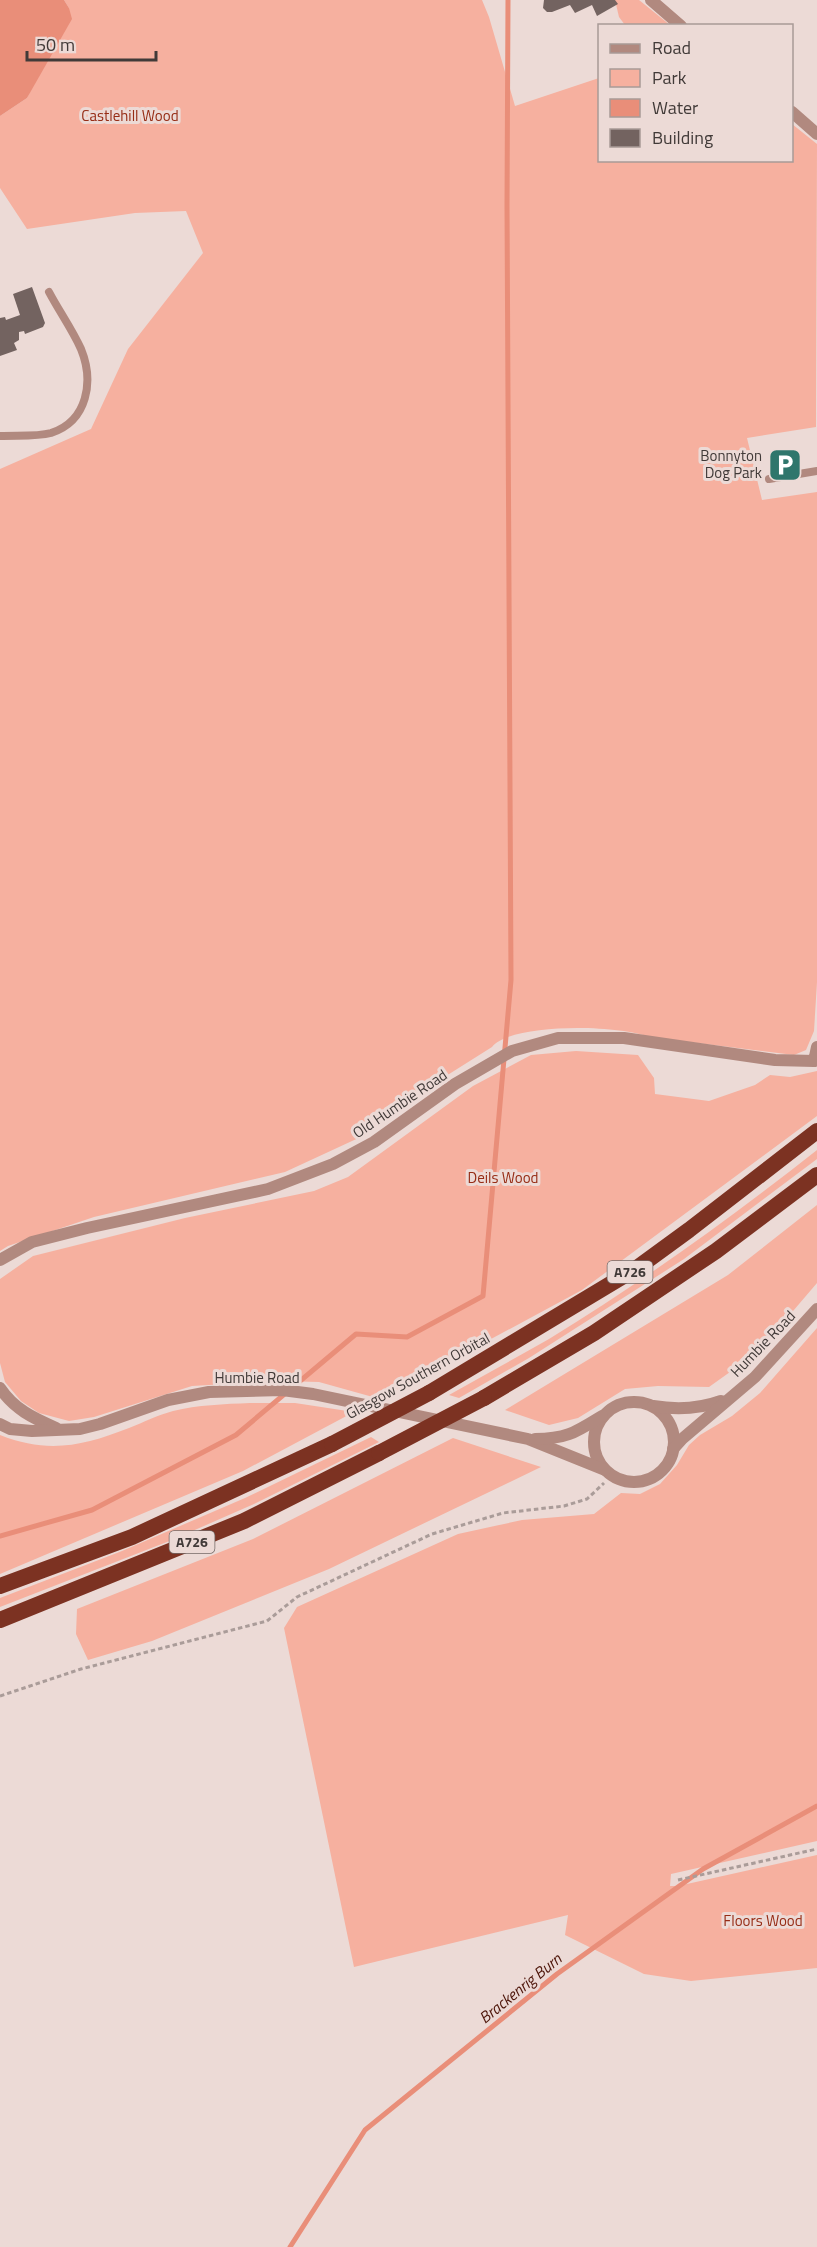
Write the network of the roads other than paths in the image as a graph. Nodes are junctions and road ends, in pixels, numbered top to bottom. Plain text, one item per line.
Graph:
1 (651, 0) edge
2 (679, 24) edge
3 (793, 113) edge
4 (817, 134) edge
5 (49, 292) dead end
6 (0, 436) edge
7 (817, 471) edge
8 (769, 479) dead end
9 (817, 1047) edge
10 (817, 1131) edge
11 (817, 1175) edge
12 (3, 1260) edge
13 (817, 1309) edge
14 (0, 1388) edge
15 (728, 1398) junction
16 (652, 1406) junction
17 (608, 1411) junction
18 (0, 1424) edge
19 (60, 1430) junction
20 (528, 1439) junction
21 (673, 1449) junction
22 (608, 1472) junction
23 (0, 1586) edge
24 (0, 1620) edge

1 - 2 street
3 - 4 street
5 - 6 lane
7 - 8 lane
9 - 12 street, Old Humbie Road
10 - 23 highway, Glasgow Southern Orbital / A726, bridge
11 - 24 highway, A726, bridge
13 - 15 street, Humbie Road
14 - 19 street
15 - 16 street, Humbie Road
15 - 21 street, Humbie Road
16 - 17 street
16 - 21 street
17 - 20 street, Humbie Road
17 - 22 street
18 - 19 street, Humbie Road
19 - 20 street, Humbie Road
20 - 22 street, Humbie Road
21 - 22 street

